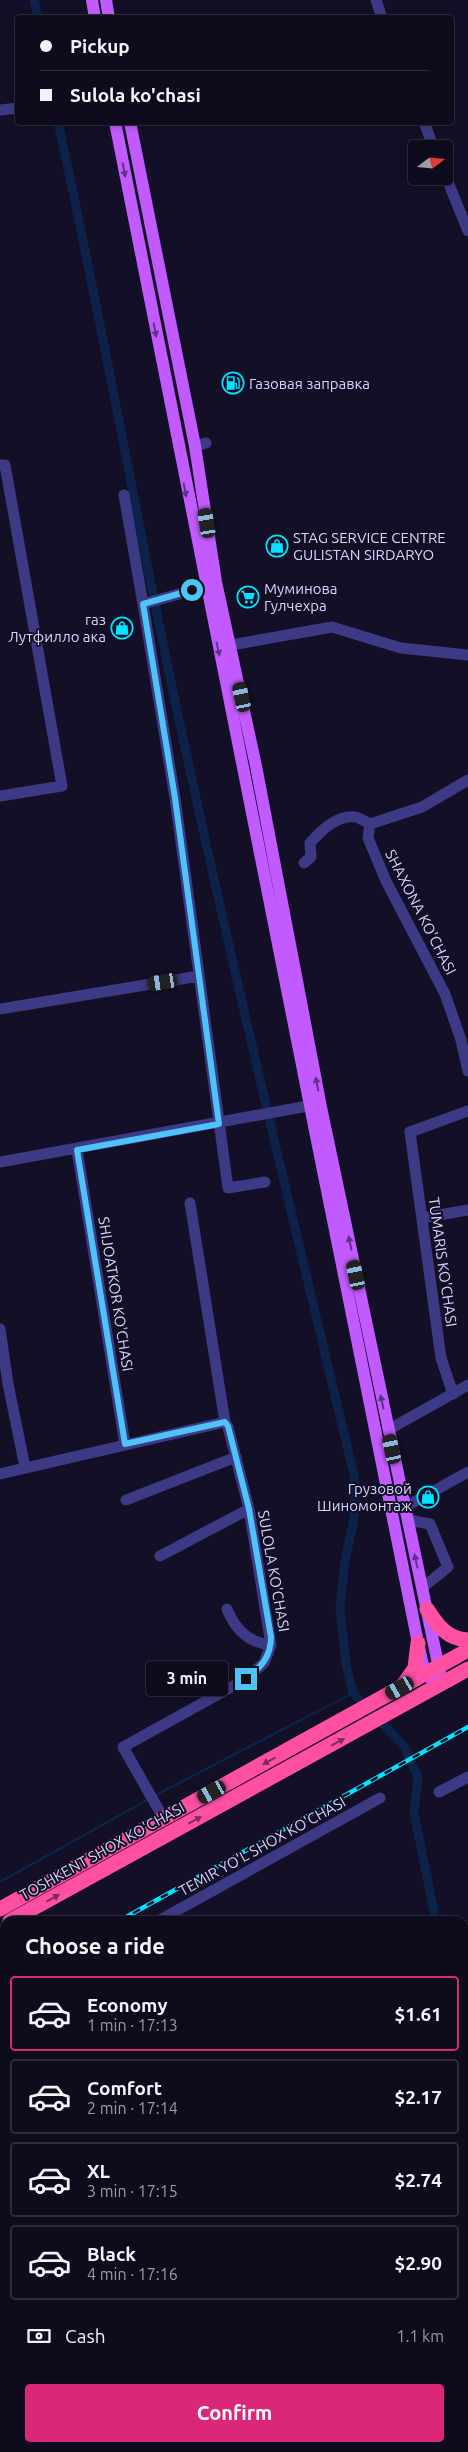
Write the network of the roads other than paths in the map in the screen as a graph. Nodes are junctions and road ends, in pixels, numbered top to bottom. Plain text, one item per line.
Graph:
1 (92, 0) edge
2 (106, 0) edge
3 (376, 0) edge
4 (94, 15) edge
5 (108, 15) edge
6 (381, 15) edge
7 (15, 108) edge
8 (0, 110) edge
9 (116, 125) edge
10 (131, 125) edge
11 (425, 125) edge
12 (431, 140) edge
13 (449, 185) edge
14 (146, 205) junction
15 (132, 208) junction
16 (468, 231) edge
17 (0, 465) edge
18 (124, 495) dead end
19 (204, 587) junction
20 (146, 603) junction
21 (231, 645) junction
22 (468, 655) edge
23 (468, 780) edge
24 (0, 796) edge
25 (370, 824) junction
26 (304, 864) dead end
27 (199, 976) junction
28 (0, 1009) edge
29 (468, 1071) edge
30 (308, 1106) junction
31 (468, 1111) edge
32 (219, 1124) junction
33 (77, 1150) junction
34 (0, 1162) edge
35 (266, 1182) dead end
36 (190, 1204) dead end
37 (468, 1210) edge
38 (422, 1218) junction
39 (0, 1329) edge
40 (468, 1385) edge
41 (453, 1394) junction
42 (225, 1422) junction
43 (388, 1430) junction
44 (125, 1444) junction
45 (236, 1457) junction
46 (25, 1467) junction
47 (468, 1472) edge
48 (0, 1474) edge
49 (126, 1500) dead end
50 (405, 1507) junction
51 (249, 1509) junction
52 (408, 1520) junction
53 (160, 1556) dead end
54 (422, 1588) junction
55 (227, 1608) dead end
56 (427, 1609) junction
57 (468, 1640) edge
58 (418, 1643) junction
59 (271, 1645) junction
60 (468, 1650) edge
61 (440, 1666) junction
62 (468, 1669) edge
63 (426, 1674) junction
64 (439, 1685) junction
65 (400, 1688) junction
66 (468, 1778) edge
67 (439, 1792) dead end
68 (380, 1798) dead end
69 (164, 1819) junction
70 (0, 1909) edge
71 (19, 1916) edge
72 (167, 1916) edge

1 - 4 main road
2 - 5 main road
3 - 6 street
7 - 8 street
9 -> 15 main road
10 - 14 main road
11 - 12 street
13 - 16 street
14 - 15 main road
14 - 21 main road
15 -> 19 main road
17 - 24 street
18 - 20 street
19 - 20 street
19 -> 30 main road
20 - 27 street
21 - 22 street
43 -> 21 main road
23 - 25 street
25 - 26 street
25 - 29 street, SHAXONA KO'CHASI
27 - 28 street
27 - 32 street
30 - 32 street
30 - 58 main road
31 - 38 street, TUMARIS KO'CHASI
32 - 33 street
32 - 35 street
33 - 34 street
33 - 44 street, SHIJOATKOR KO'CHASI
36 - 42 street, SULOLA KO'CHASI
37 - 38 street
38 - 41 street, TUMARIS KO'CHASI
39 - 46 street
40 - 41 street
41 - 43 street
42 - 44 street
42 - 45 street, SULOLA KO'CHASI
43 - 50 main road
44 - 46 street
45 - 49 street
45 - 51 street, SULOLA KO'CHASI
46 - 48 street
47 - 50 street
50 - 52 main road
51 - 53 street
51 - 59 street, SULOLA KO'CHASI
54 -> 52 main road
52 - 54 street
54 - 56 main road
55 - 59 street
56 - 57 highway
56 - 61 main road
58 - 63 main road
58 - 65 highway
59 - 69 street, SULOLA KO'CHASI
60 - 61 highway
61 - 63 highway
61 - 64 main road
62 - 64 highway
63 - 64 main road
63 - 65 highway
71 -> 64 highway, TOSHKENT SHOX KO'CHASI
65 -> 69 highway
66 - 67 street
68 - 72 street, TEMIR YO'L SHOX KO'CHASI
69 - 70 highway

